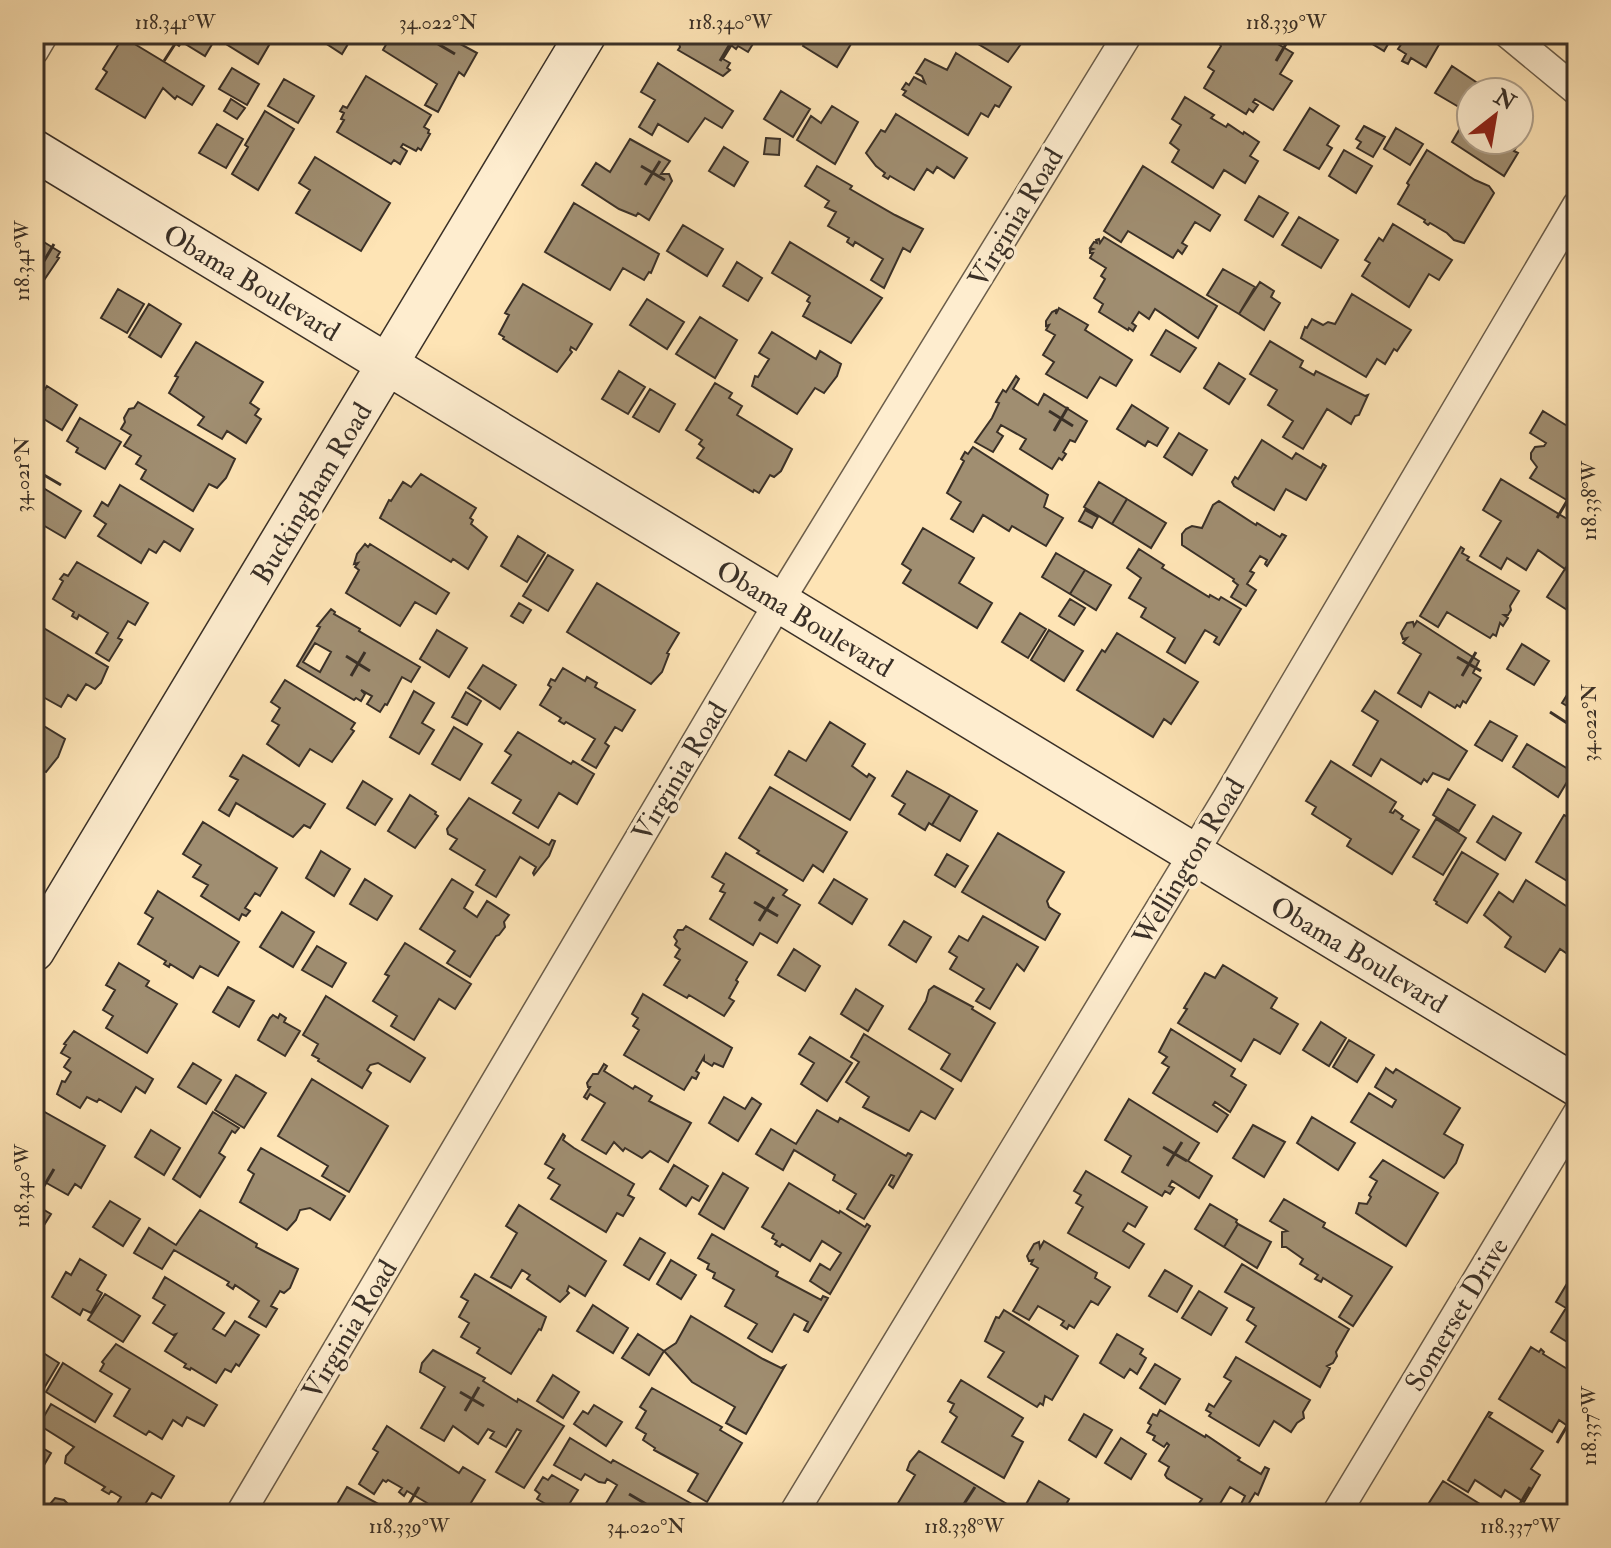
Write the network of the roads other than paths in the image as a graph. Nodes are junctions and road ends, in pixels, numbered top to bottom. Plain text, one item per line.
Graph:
1 (44, 34) edge
2 (586, 34) edge
3 (1128, 34) edge
4 (1508, 34) edge
5 (34, 51) edge
6 (1577, 91) edge
7 (34, 150) edge
8 (1577, 205) edge
9 (388, 365) junction
10 (779, 602) junction
11 (1193, 854) junction
12 (34, 951) edge
13 (1577, 1086) edge
14 (1577, 1114) edge
15 (240, 1514) edge
16 (793, 1514) edge
17 (1336, 1514) edge

1 - 5 street
2 - 9 main road, Buckingham Road
3 - 10 street, Virginia Road
4 - 6 street
7 - 9 main road, Obama Boulevard
8 - 11 street, Wellington Road
9 - 10 main road, Obama Boulevard
9 - 12 main road, Buckingham Road
10 - 11 main road, Obama Boulevard
10 - 15 street, Virginia Road
11 - 13 main road, Obama Boulevard
11 - 16 street, Wellington Road
14 - 17 street, Somerset Drive

